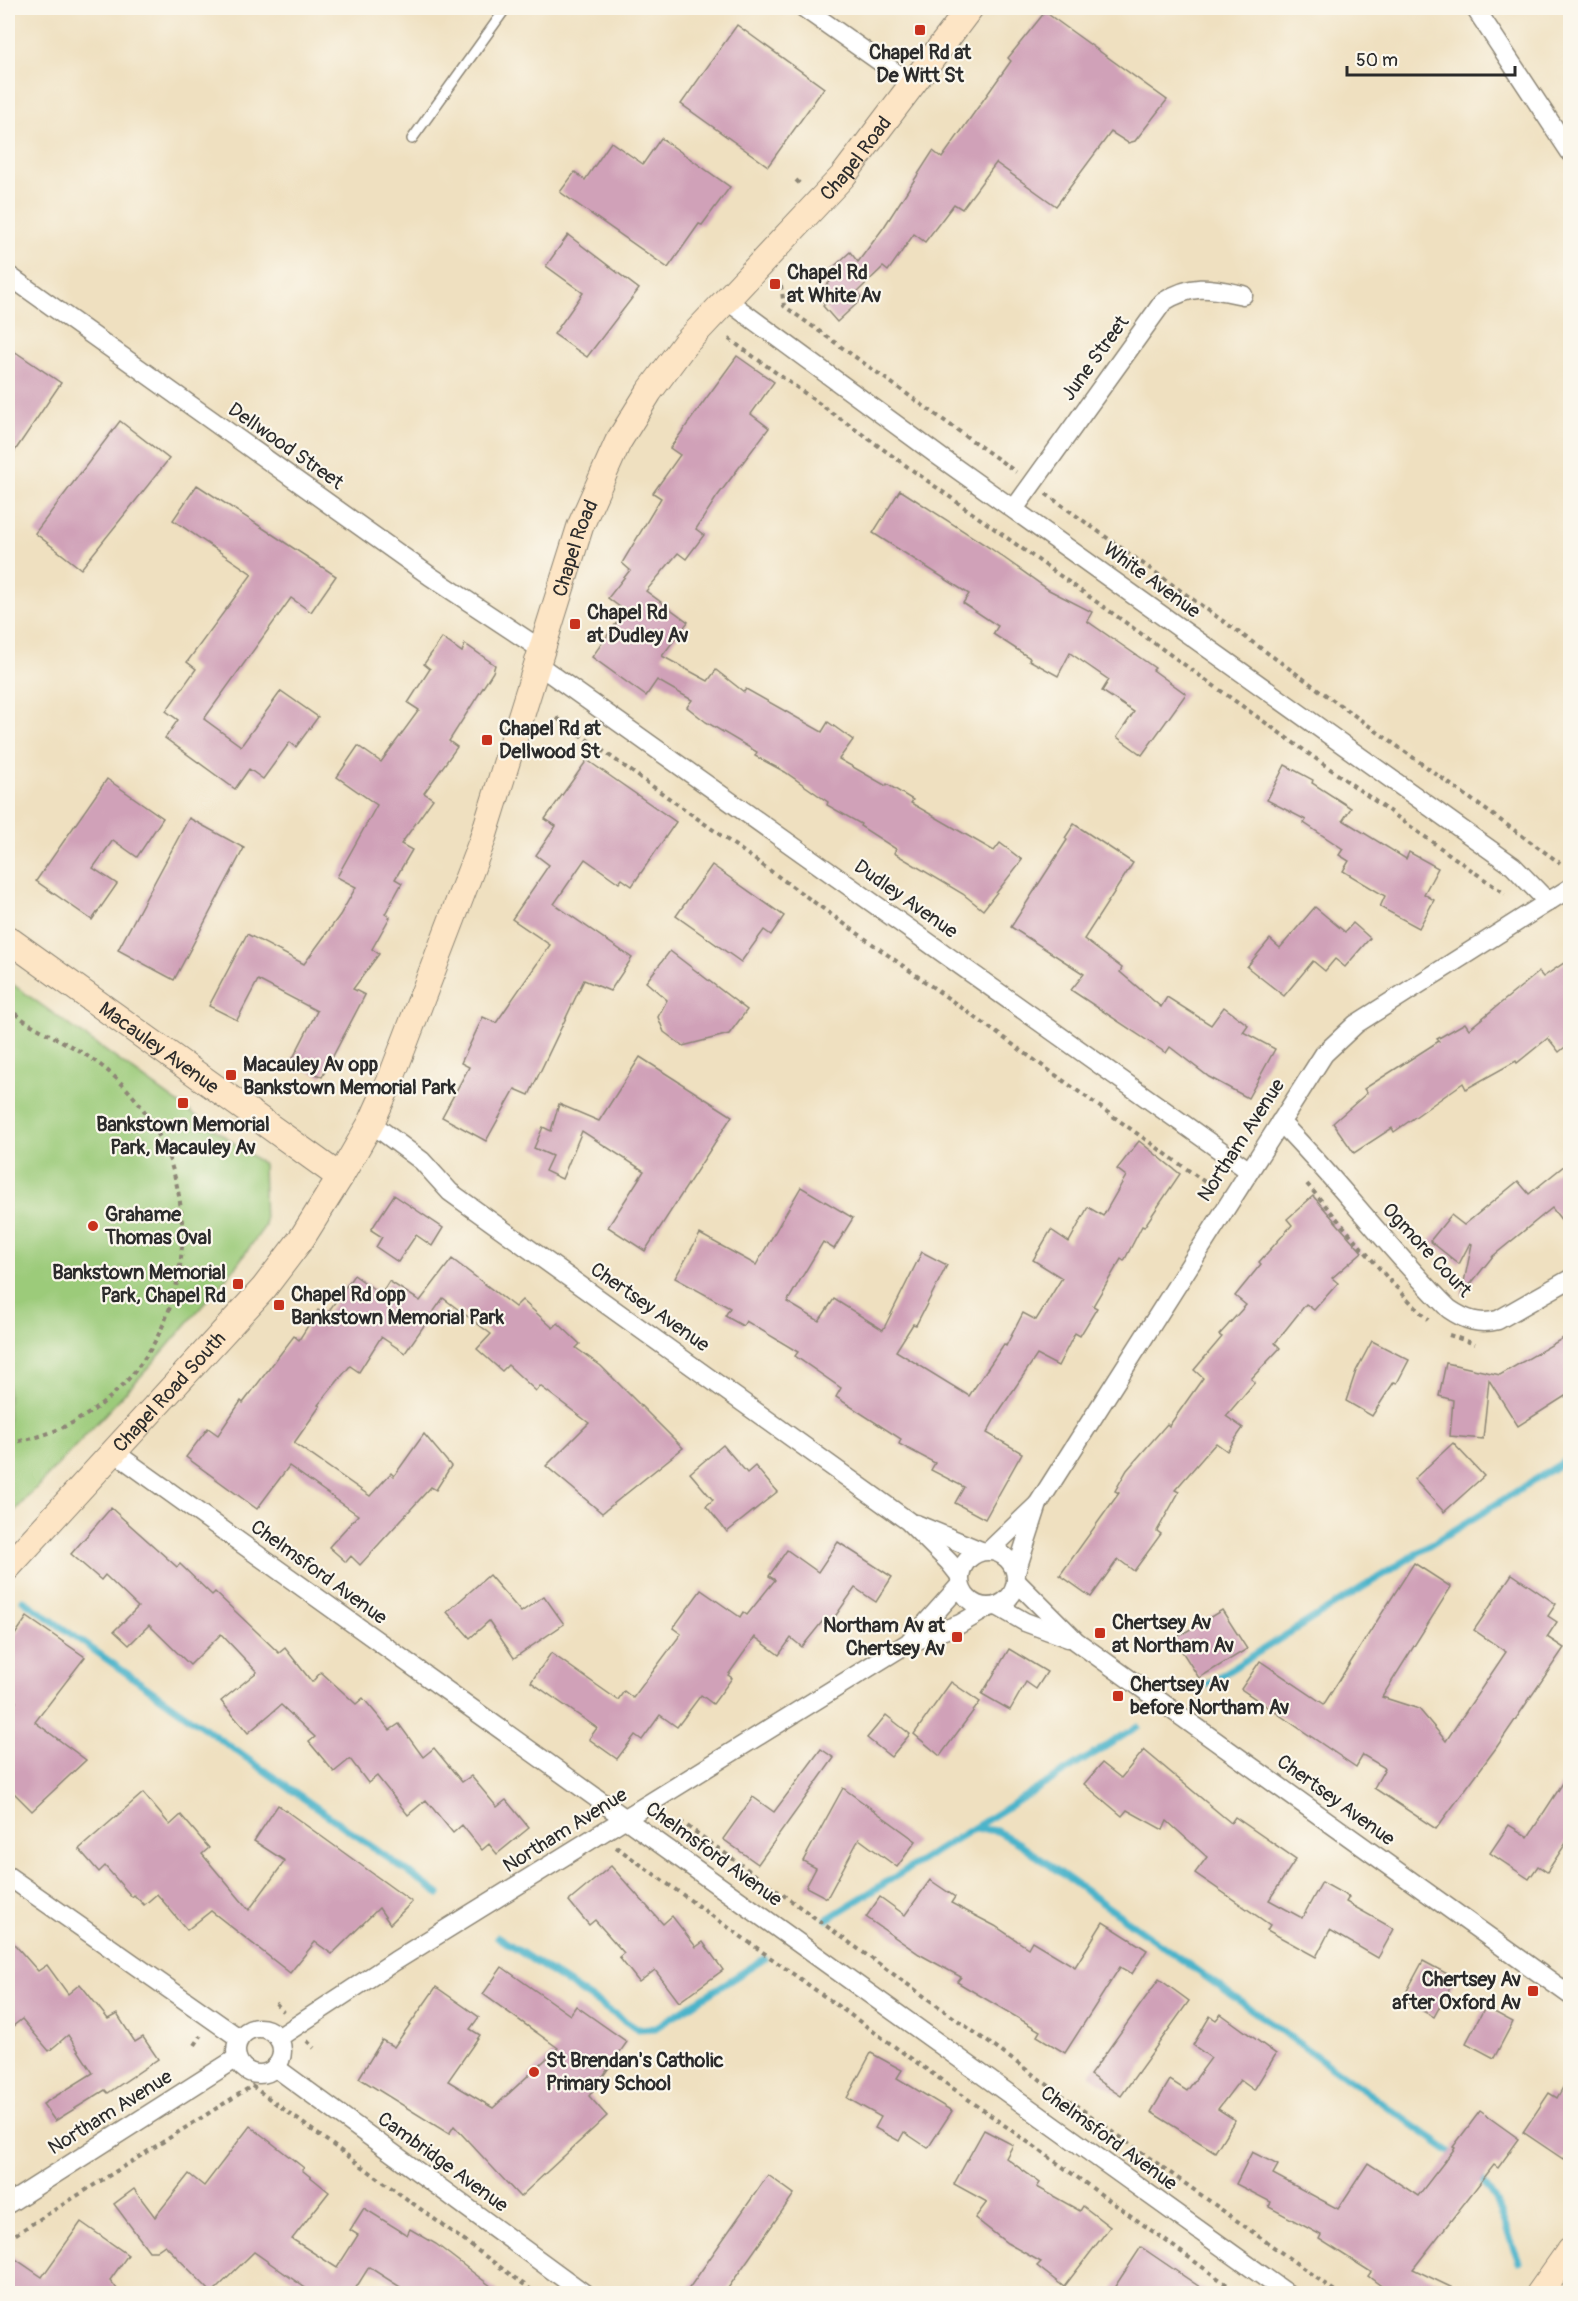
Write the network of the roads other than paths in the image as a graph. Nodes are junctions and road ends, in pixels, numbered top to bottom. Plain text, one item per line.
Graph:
1 (506, 8) edge
2 (804, 8) edge
3 (970, 8) edge
4 (1475, 8) edge
5 (913, 85) junction
6 (412, 139) dead end
7 (1570, 152) edge
8 (8, 275) edge
9 (1243, 295) dead end
10 (725, 299) junction
11 (1014, 509) junction
12 (539, 657) junction
13 (1570, 888) edge
14 (1548, 902) junction
15 (8, 939) edge
16 (1280, 1122) junction
17 (371, 1123) junction
18 (1248, 1170) junction
19 (340, 1178) junction
20 (1570, 1279) edge
21 (114, 1452) junction
22 (1038, 1504) junction
23 (908, 1521) junction
24 (985, 1551) junction
25 (8, 1567) edge
26 (1017, 1577) junction
27 (960, 1581) junction
28 (993, 1607) junction
29 (1076, 1641) junction
30 (908, 1643) junction
31 (626, 1819) junction
32 (8, 1876) edge
33 (1570, 1995) edge
34 (239, 2038) junction
35 (278, 2038) junction
36 (237, 2058) junction
37 (275, 2067) junction
38 (8, 2204) edge
39 (1570, 2250) edge
40 (585, 2294) edge
41 (1288, 2294) edge
42 (1539, 2294) edge

1 - 6 lane
2 - 5 street
3 - 5 main road, Chapel Road
4 - 7 street
5 - 10 main road, Chapel Road
8 - 12 street, Dellwood Street
9 - 11 street, June Street
10 - 11 street, White Avenue
10 - 12 main road, Chapel Road
11 - 14 street, White Avenue
12 - 17 main road, Chapel Road
12 - 18 street, Dudley Avenue
13 - 14 street, Northam Avenue
14 - 16 street, Northam Avenue
15 - 19 main road, Macauley Avenue
16 - 18 street, Northam Avenue
16 - 20 street, Ogmore Court
17 - 19 main road, Chapel Road
17 - 23 street, Chertsey Avenue
18 - 22 street, Northam Avenue
19 - 21 main road, Chapel Road South
21 - 25 main road, Chapel Road South
21 - 31 street, Chelmsford Avenue
22 - 24 street, Northam Avenue
22 - 26 street, Northam Avenue
23 - 24 street, Chertsey Avenue
23 - 27 street, Chertsey Avenue
24 - 26 street
24 - 27 street
26 - 28 street
26 - 29 street, Chertsey Avenue
27 - 28 street
27 - 30 street, Northam Avenue
28 - 29 street, Chertsey Avenue
28 - 30 street, Northam Avenue
29 - 33 street, Chertsey Avenue
30 - 31 street, Northam Avenue
31 - 35 street, Northam Avenue
31 - 41 street, Chelmsford Avenue
32 - 34 street
34 - 35 street
34 - 36 street
35 - 37 street
36 - 37 street
36 - 38 street, Northam Avenue
37 - 40 street, Cambridge Avenue
39 - 42 main road

